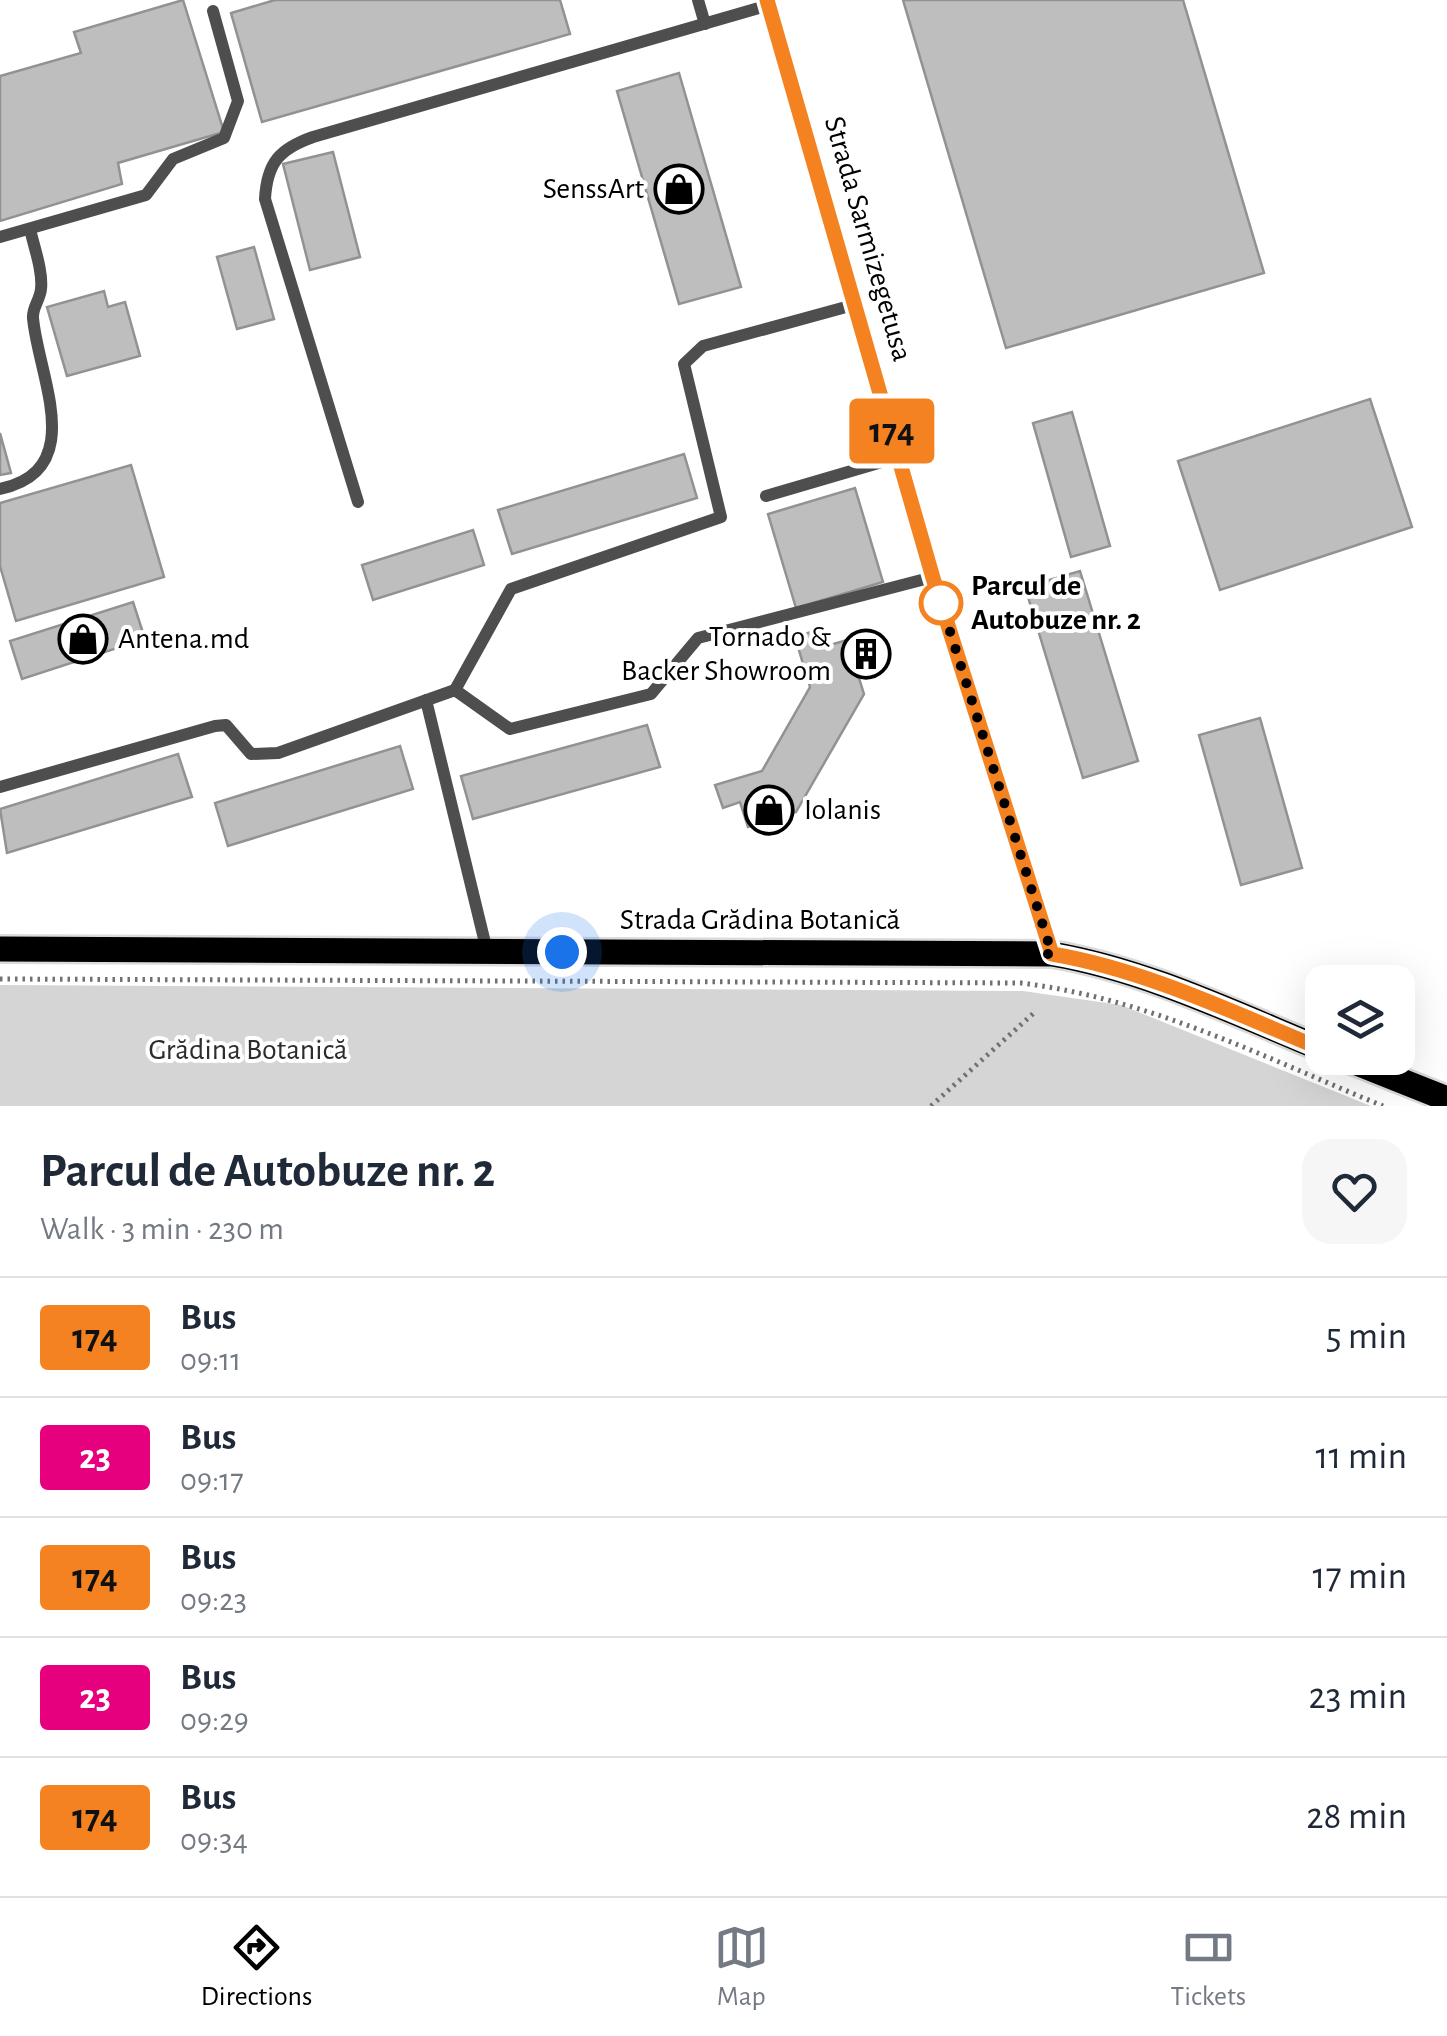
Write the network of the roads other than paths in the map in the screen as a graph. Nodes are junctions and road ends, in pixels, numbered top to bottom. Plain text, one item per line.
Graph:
1 (698, 0) edge
2 (768, 2) edge
3 (213, 10) dead end
4 (704, 24) junction
5 (30, 229) junction
6 (0, 238) edge
7 (857, 304) junction
8 (900, 456) junction
9 (0, 490) edge
10 (766, 496) dead end
11 (358, 502) dead end
12 (933, 578) junction
13 (455, 690) junction
14 (426, 700) junction
15 (0, 787) edge
16 (0, 948) edge
17 (487, 951) junction
18 (1052, 954) junction
19 (1305, 1042) edge
20 (1387, 1075) edge
21 (1447, 1099) edge

1 - 4 lane
2 - 4 lane
2 - 7 main road, Strada Sarmizegetusa
3 - 5 lane
4 - 11 lane
5 - 6 lane
5 - 9 lane
7 - 8 main road, Strada Sarmizegetusa
7 - 13 lane
8 - 10 lane
8 - 12 main road, Strada Sarmizegetusa
12 - 13 lane
12 - 18 main road, Strada Sarmizegetusa
13 - 14 lane
14 - 15 lane
14 - 17 lane
16 - 17 main road, Strada Grădina Botanică
17 - 18 main road, Strada Grădina Botanică
18 - 19 main road, Strada Grădina Botanică
20 - 21 main road

